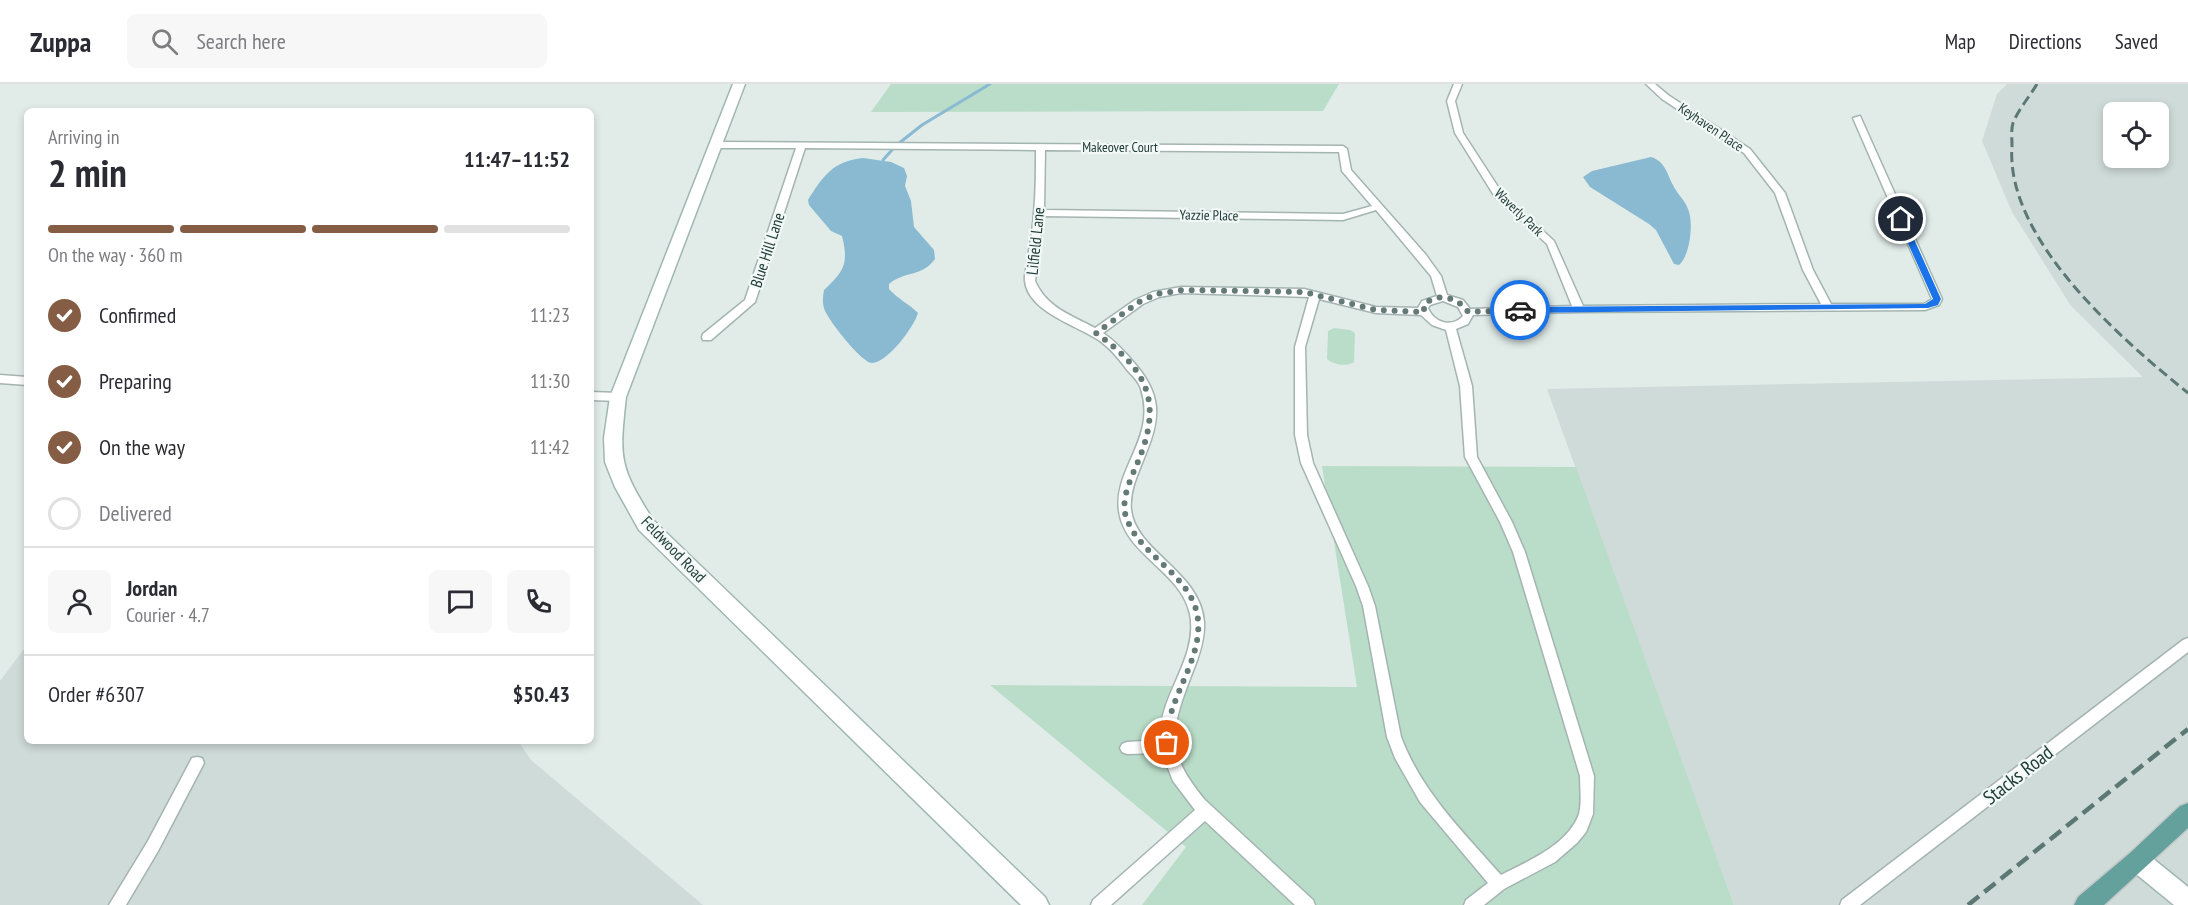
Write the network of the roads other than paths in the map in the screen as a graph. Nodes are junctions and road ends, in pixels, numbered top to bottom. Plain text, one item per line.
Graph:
1 (739, 84) edge
2 (1458, 84) edge
3 (1650, 84) edge
4 (1857, 118) dead end
5 (716, 145) junction
6 (801, 146) junction
7 (1041, 146) junction
8 (1378, 207) junction
9 (1039, 213) junction
10 (1315, 294) junction
11 (1443, 298) junction
12 (1827, 306) junction
13 (1580, 309) junction
14 (1424, 312) junction
15 (1468, 312) junction
16 (1450, 326) junction
17 (1096, 333) junction
18 (707, 337) dead end
19 (0, 379) edge
20 (24, 381) edge
21 (594, 396) edge
22 (618, 397) junction
23 (2188, 644) edge
24 (1168, 746) junction
25 (1126, 748) dead end
26 (197, 763) dead end
27 (1205, 811) junction
28 (2188, 813) edge
29 (2138, 861) junction
30 (1499, 884) junction
31 (2188, 902) edge
32 (117, 905) edge
33 (1036, 905) edge
34 (1099, 905) edge
35 (1307, 905) edge
36 (1472, 905) edge
37 (1848, 905) edge
38 (2086, 905) edge

1 - 5 street, Feldwood Road
2 - 13 street, Waverly Park
3 - 12 street, Keyhaven Place
4 - 12 street
5 - 6 street, Makeover Court
5 - 22 street, Feldwood Road
6 - 7 street, Makeover Court
6 - 18 street, Blue Hill Lane
7 - 8 street, Makeover Court
7 - 9 street, Lilfield Lane
8 - 9 street, Yazzie Place
8 - 11 street, Makeover Court
9 - 17 street, Lilfield Lane
10 - 14 street
10 - 17 street
10 - 30 street
11 - 14 street
11 - 15 street
12 - 13 street
13 - 15 street
14 - 16 street
15 - 16 street
16 - 30 street
17 - 24 street, Lilfield Lane
19 - 20 street
21 - 22 street
22 - 33 street, Feldwood Road
23 - 37 street, Stacks Road
24 - 25 street
24 - 27 street, Lilfield Lane
26 - 32 street
27 - 34 street
27 - 35 street
28 - 29 main road
29 - 31 street
29 - 38 main road
30 - 36 street

